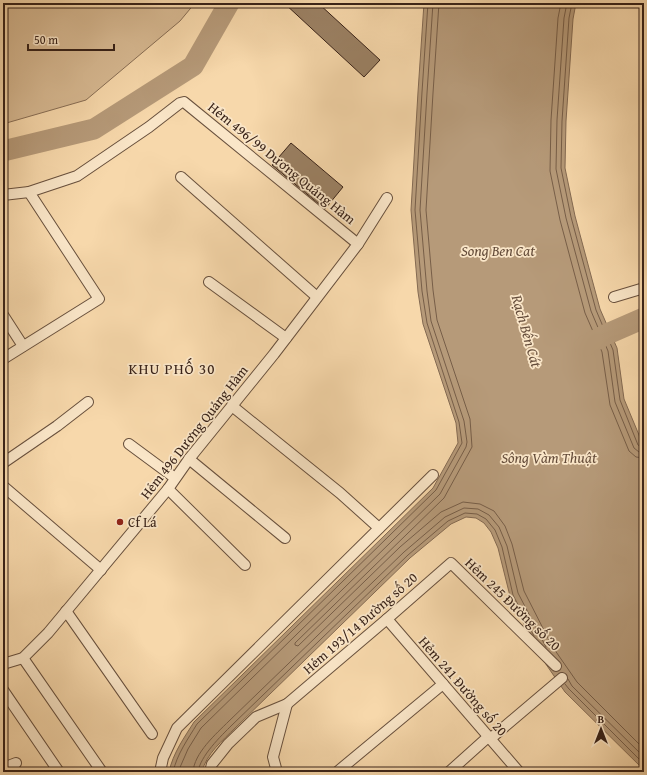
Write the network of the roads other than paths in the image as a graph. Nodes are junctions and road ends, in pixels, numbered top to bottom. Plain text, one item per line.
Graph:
1 (181, 177) dead end
2 (29, 192) junction
3 (3, 195) edge
4 (387, 198) dead end
5 (358, 244) junction
6 (209, 282) dead end
7 (644, 288) edge
8 (317, 296) junction
9 (614, 297) dead end
10 (3, 316) edge
11 (286, 338) junction
12 (22, 346) junction
13 (3, 359) edge
14 (88, 402) dead end
15 (232, 406) junction
16 (129, 444) dead end
17 (189, 459) junction
18 (3, 463) edge
19 (433, 475) dead end
20 (175, 478) junction
21 (3, 486) edge
22 (168, 489) junction
23 (379, 528) junction
24 (285, 538) dead end
25 (451, 563) joint
26 (245, 565) dead end
27 (100, 570) junction
28 (66, 611) junction
29 (387, 619) junction
30 (23, 658) junction
31 (3, 664) edge
32 (556, 666) dead end
33 (562, 678) dead end
34 (443, 684) junction
35 (3, 690) edge
36 (287, 704) junction
37 (152, 734) dead end
38 (489, 738) junction
39 (16, 763) dead end
40 (3, 768) edge
41 (59, 772) edge
42 (102, 772) edge
43 (160, 772) edge
44 (210, 772) edge
45 (277, 772) edge
46 (337, 772) edge
47 (449, 772) edge
48 (519, 772) edge

1 - 8 street
2 - 3 street
2 - 5 street, Hẻm 496/99 Dương Quảng Hàm
2 - 12 street
4 - 5 street, Hẻm 496 Dương Quảng Hàm
5 - 8 street, Hẻm 496 Dương Quảng Hàm
6 - 11 street
7 - 9 street
8 - 11 street, Hẻm 496 Dương Quảng Hàm
10 - 12 street
11 - 15 street, Hẻm 496 Dương Quảng Hàm
12 - 13 street
14 - 18 street
15 - 17 street, Hẻm 496 Dương Quảng Hàm
15 - 23 street
16 - 20 street
17 - 20 street, Hẻm 496 Dương Quảng Hàm
17 - 24 street
19 - 23 street
20 - 22 street, Hẻm 496 Dương Quảng Hàm
21 - 27 street
22 - 26 street
22 - 27 street, Hẻm 496 Dương Quảng Hàm
23 - 43 street
25 - 29 street, Hẻm 193/14 Đường số 20
25 - 32 street, Hẻm 245 Đường số 20
27 - 28 street, Hẻm 496 Dương Quảng Hàm
28 - 30 street, Hẻm 496 Dương Quảng Hàm
28 - 37 street
29 - 34 street, Hẻm 241 Đường số 20
29 - 36 street, Hẻm 193/14 Đường số 20
30 - 31 street
30 - 42 street
33 - 38 street
34 - 38 street, Hẻm 241 Đường số 20
34 - 46 street
35 - 41 street
36 - 44 street, Hẻm 193/14 Đường số 20
36 - 45 street
38 - 47 street
38 - 48 street, Hẻm 241 Đường số 20
39 - 40 street

